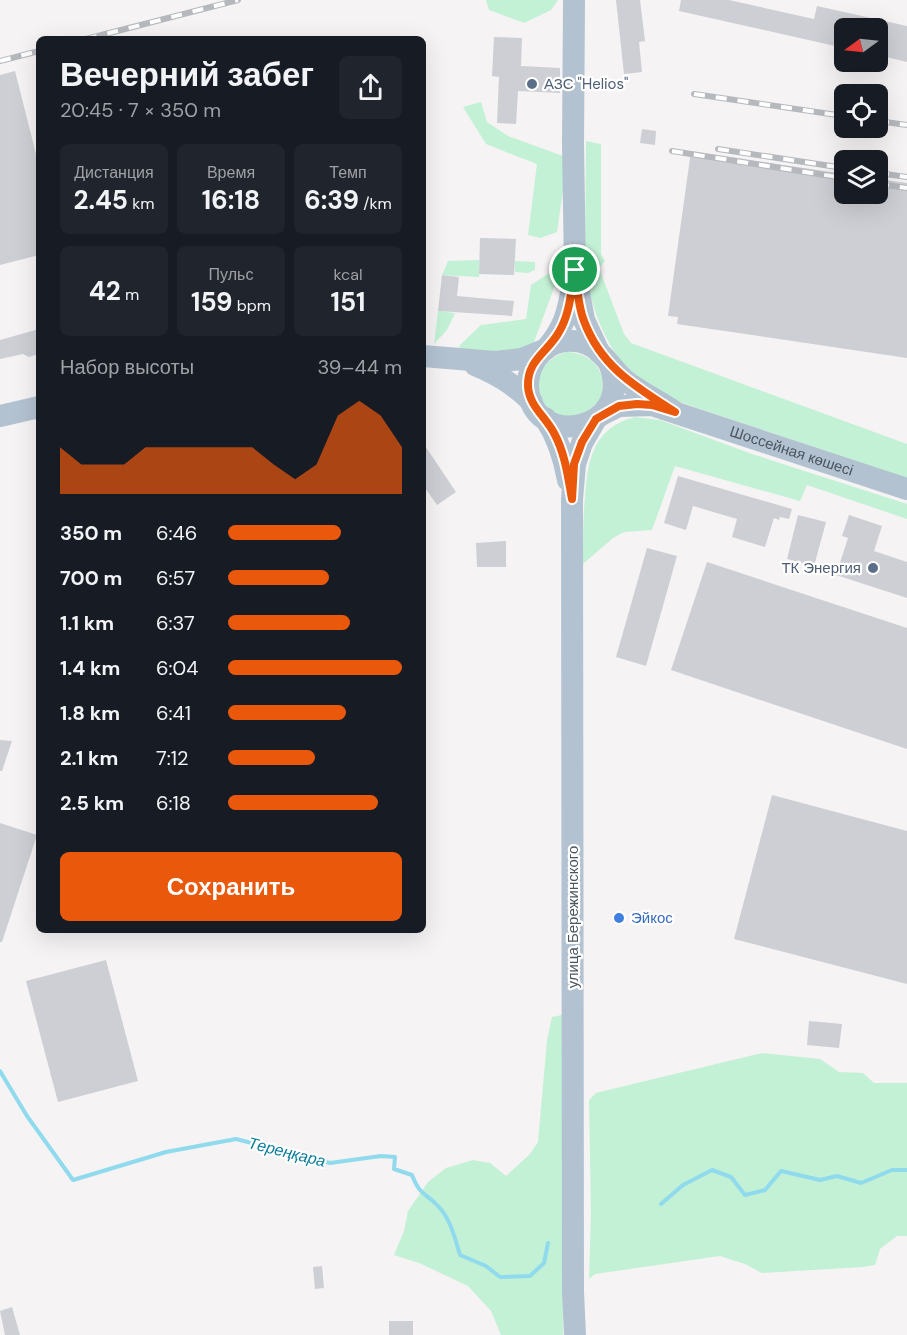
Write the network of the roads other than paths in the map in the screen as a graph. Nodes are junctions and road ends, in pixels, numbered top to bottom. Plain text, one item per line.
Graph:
1 (574, 0) edge
2 (575, 270) junction
3 (545, 349) junction
4 (426, 356) edge
5 (454, 357) junction
6 (603, 357) junction
7 (36, 408) edge
8 (538, 410) junction
9 (675, 412) junction
10 (0, 416) edge
11 (598, 417) junction
12 (907, 489) edge
13 (572, 499) junction
14 (575, 1335) edge

1 - 2 main road
2 - 3 main road
2 - 6 main road
3 - 5 main road
3 - 6 main road
3 - 8 main road
4 - 5 main road
5 - 8 main road
6 - 9 main road
6 - 11 main road
7 - 10 main road
8 - 11 main road
8 - 13 main road
9 - 11 main road
9 - 12 main road, Шоссейная көшесі
11 - 13 main road
13 - 14 main road, улица Бережинского

